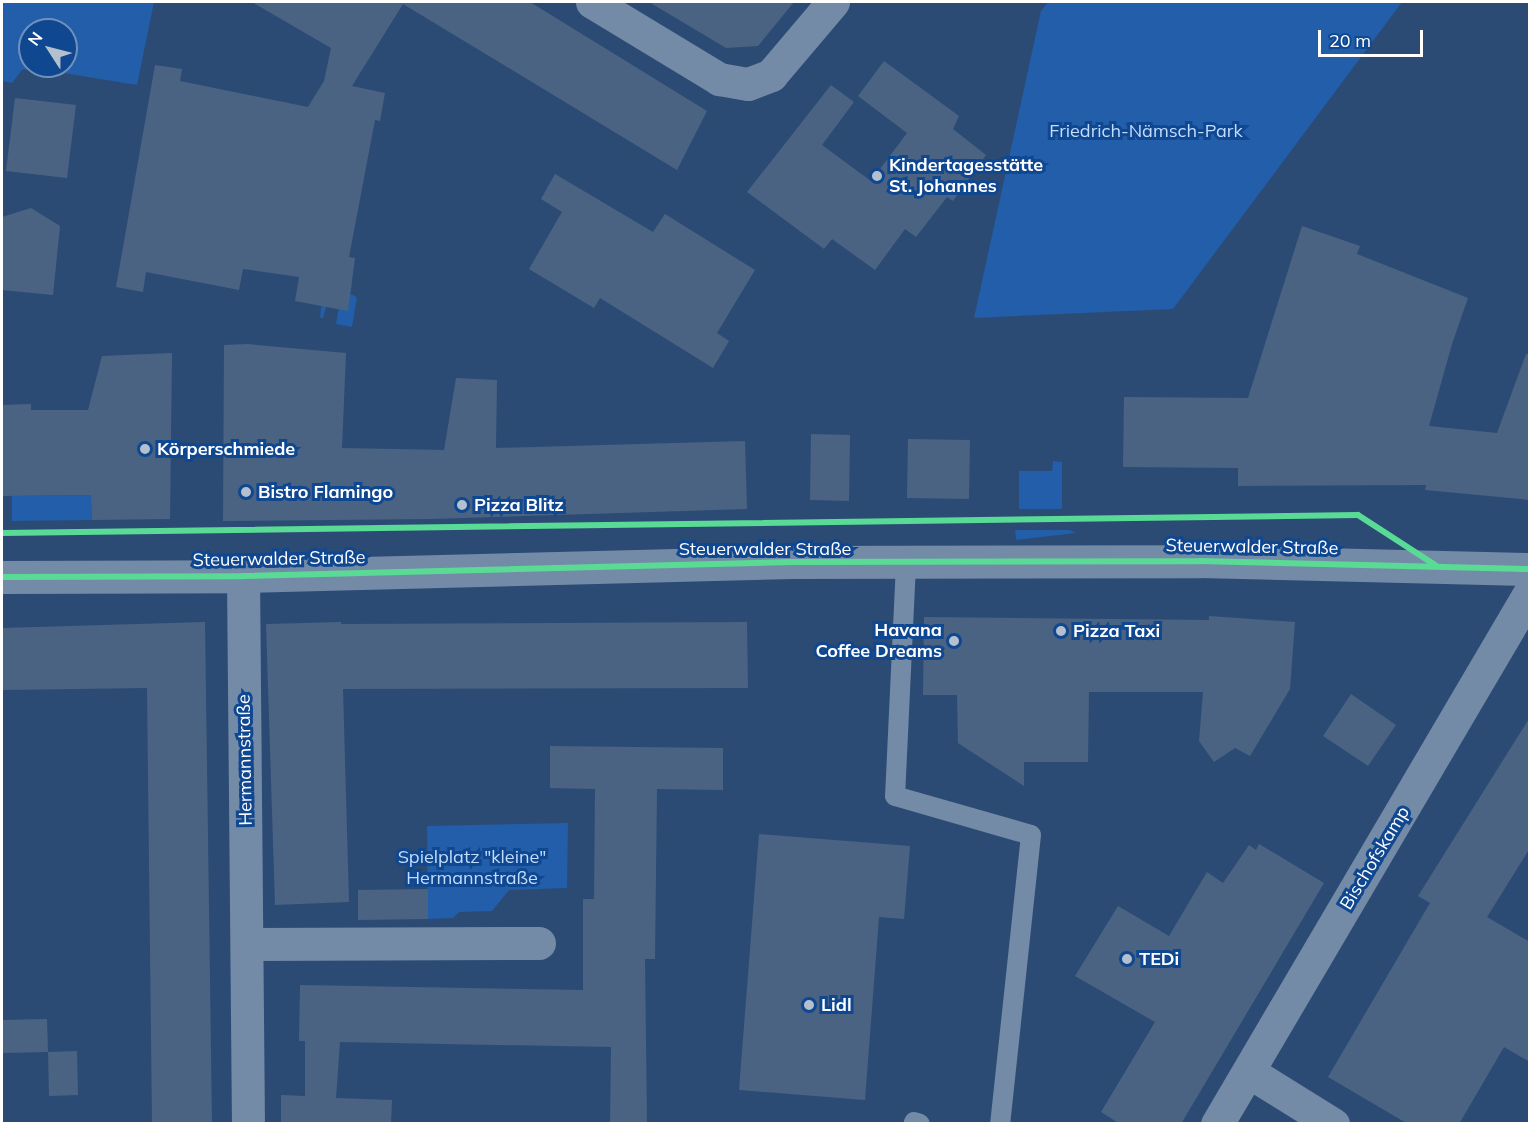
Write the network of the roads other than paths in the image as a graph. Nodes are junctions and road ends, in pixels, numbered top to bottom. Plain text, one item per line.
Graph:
1 (592, 2) edge
2 (833, 2) edge
3 (906, 564) junction
4 (1530, 569) edge
5 (243, 576) junction
6 (2, 577) edge
7 (1530, 592) edge
8 (539, 943) dead end
9 (247, 945) junction
10 (1249, 1072) junction
11 (1327, 1122) edge
12 (248, 1124) edge
13 (1000, 1124) edge
14 (1218, 1124) edge

1 - 2 street
3 - 4 street, Steuerwalder Straße
3 - 5 street, Steuerwalder Straße
3 - 13 lane
5 - 6 street, Steuerwalder Straße
5 - 9 street, Hermannstraße
7 - 10 street, Bischofskamp
8 - 9 street
9 - 12 street, Hermannstraße
10 - 11 street
10 - 14 street, Bischofskamp

